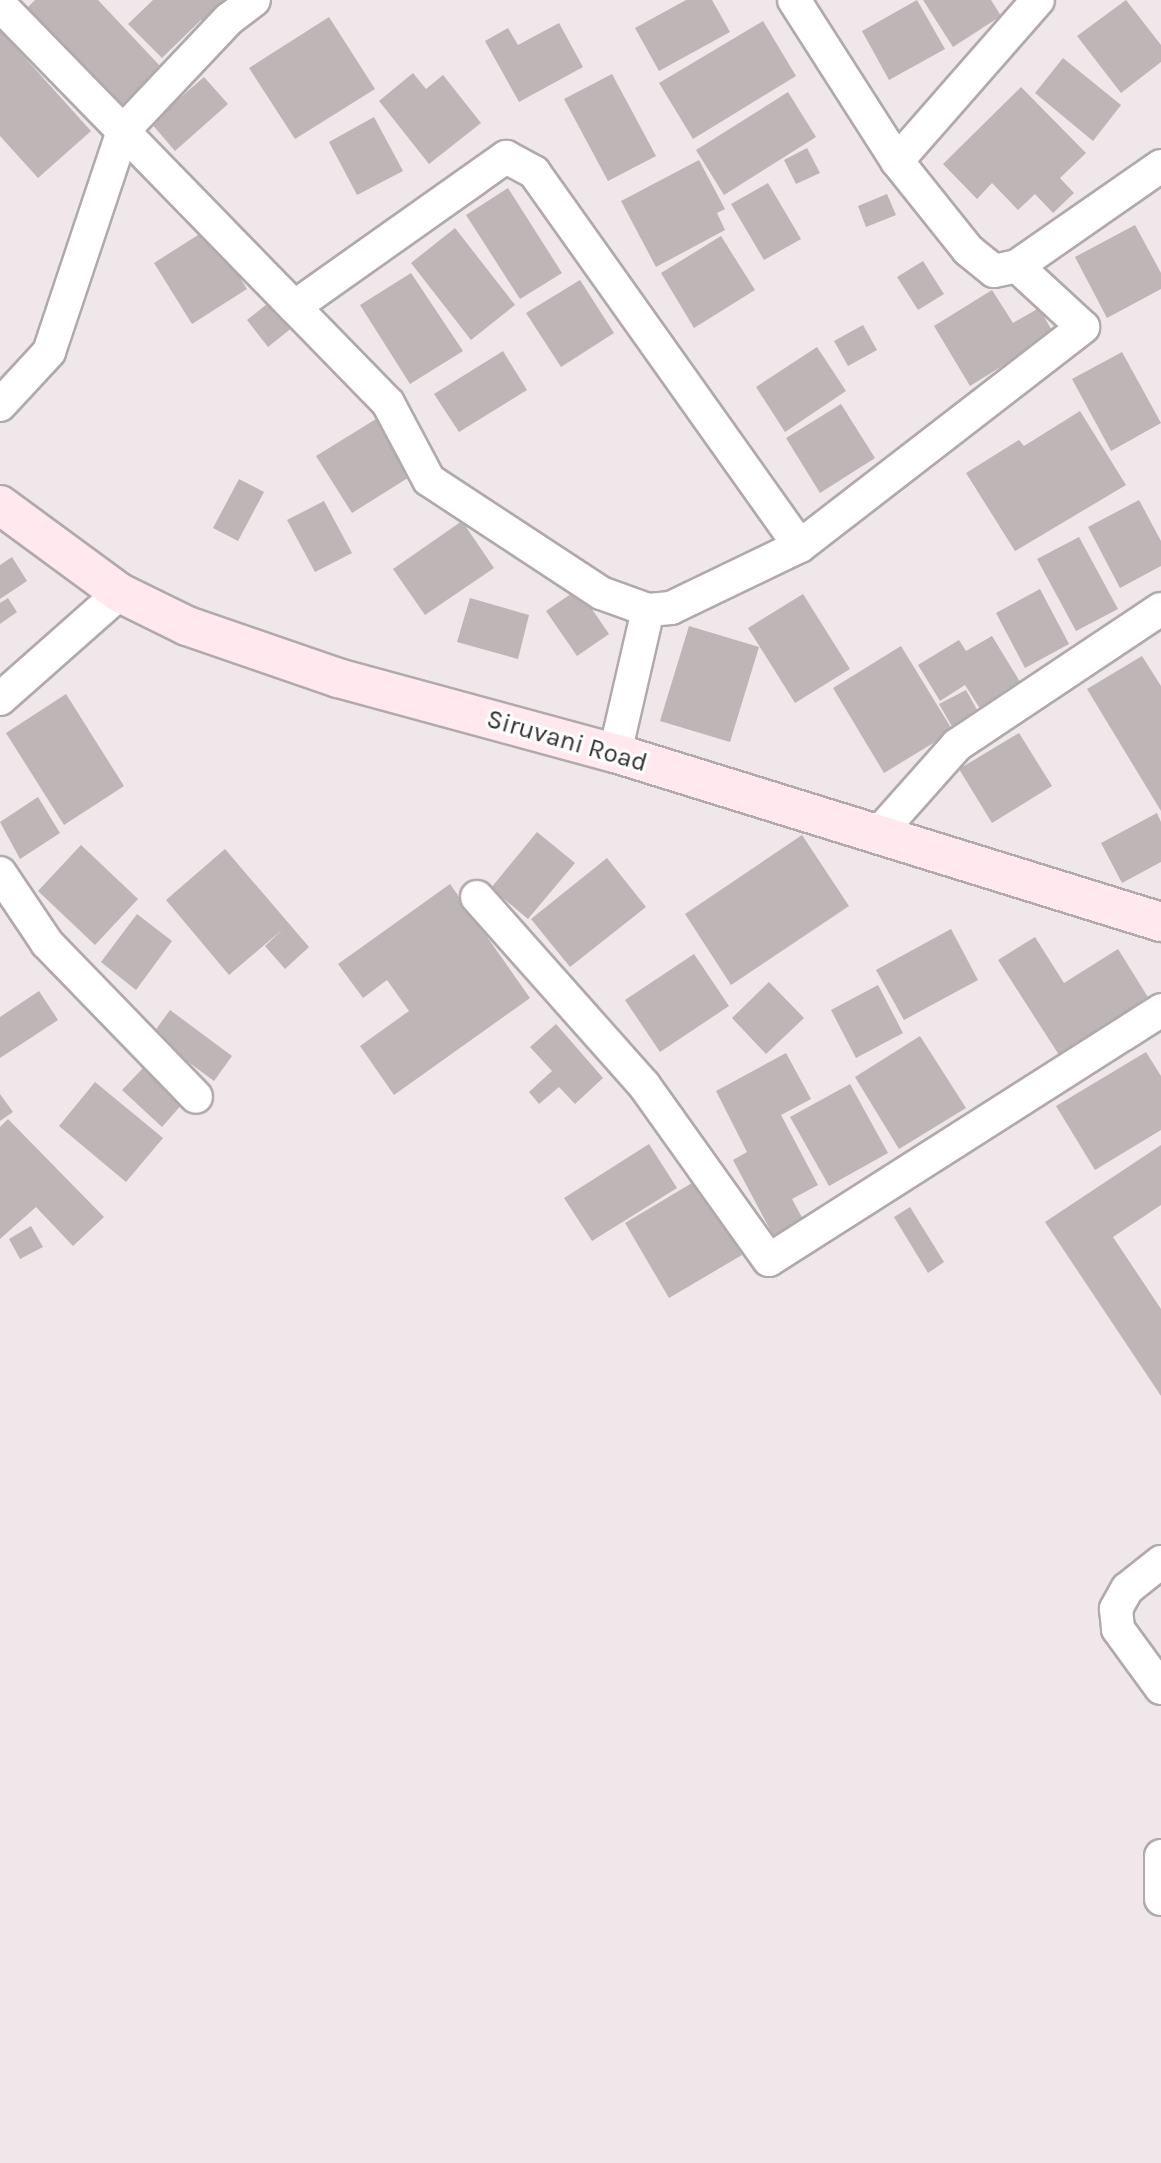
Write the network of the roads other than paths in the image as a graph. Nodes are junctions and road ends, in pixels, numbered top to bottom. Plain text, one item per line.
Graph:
1 (254, 0) edge
2 (794, 0) edge
3 (1038, 0) edge
4 (0, 5) edge
5 (123, 131) junction
6 (897, 161) junction
7 (1161, 166) edge
8 (1017, 266) junction
9 (294, 307) junction
10 (0, 405) edge
11 (0, 505) edge
12 (800, 546) junction
13 (120, 593) junction
14 (1161, 609) edge
15 (648, 610) junction
16 (0, 699) edge
17 (615, 753) junction
18 (878, 834) junction
19 (0, 873) edge
20 (477, 897) dead end
21 (1161, 922) edge
22 (1161, 1010) edge
23 (196, 1097) dead end
24 (1161, 1562) edge
25 (1161, 1688) edge
26 (1161, 1856) edge
27 (1161, 1899) edge

1 - 5 street
2 - 6 street
3 - 6 street
4 - 5 street
5 - 9 street
5 - 10 street
6 - 8 street
7 - 8 street
8 - 12 street
9 - 12 street
9 - 15 street
11 - 13 street, Siruvani Road
12 - 15 street
13 - 16 street
13 - 17 street, Siruvani Road
14 - 18 street
15 - 17 street
17 - 18 street, Siruvani Road
18 - 21 street, Siruvani Road
19 - 23 street
20 - 22 street
24 - 25 street
26 - 27 street

